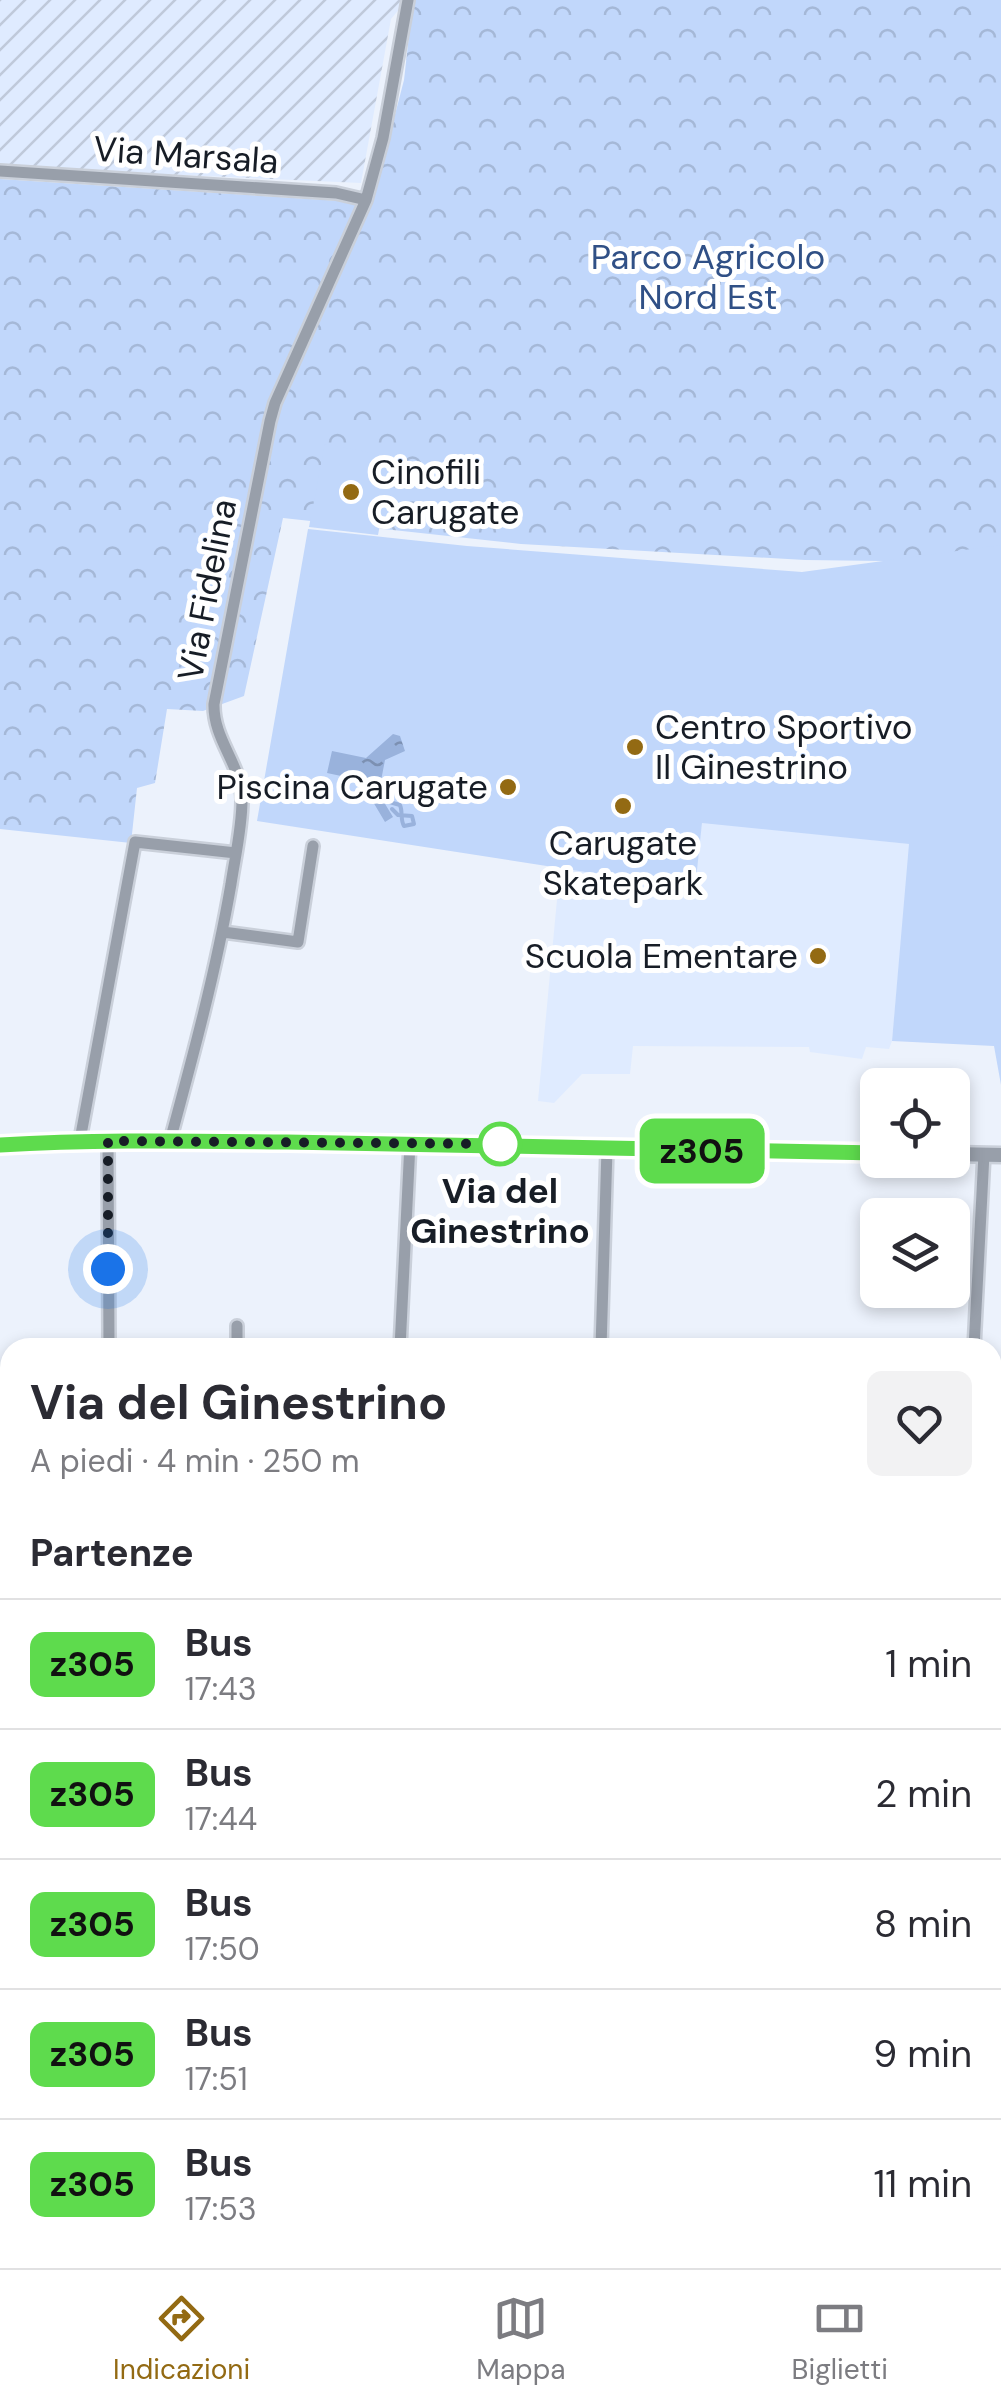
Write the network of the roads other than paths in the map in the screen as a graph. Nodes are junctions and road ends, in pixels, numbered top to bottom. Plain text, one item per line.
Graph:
1 (405, 4) edge
2 (0, 172) edge
3 (366, 200) junction
4 (314, 846) dead end
5 (236, 854) junction
6 (223, 932) junction
7 (80, 1140) junction
8 (108, 1141) junction
9 (170, 1141) junction
10 (410, 1143) junction
11 (0, 1145) edge
12 (608, 1149) junction
13 (860, 1153) edge
14 (970, 1154) edge
15 (984, 1154) junction
16 (1001, 1155) edge
17 (237, 1326) dead end
18 (109, 1338) edge
19 (237, 1338) edge
20 (400, 1338) edge
21 (601, 1338) edge
22 (975, 1338) edge

1 - 3 street, Via Fidelina
2 - 3 street, Via Marsala
3 - 5 street, Via Fidelina
4 - 6 street
5 - 6 street, Via Fidelina
5 - 7 street
6 - 9 street, Via Fidelina
7 - 8 street
7 - 11 street
8 - 9 street
8 - 18 street
9 - 10 street
10 - 12 street
10 - 20 street
12 - 13 street
12 - 21 street
14 - 15 street
15 - 16 street
15 - 22 street
17 - 19 street

